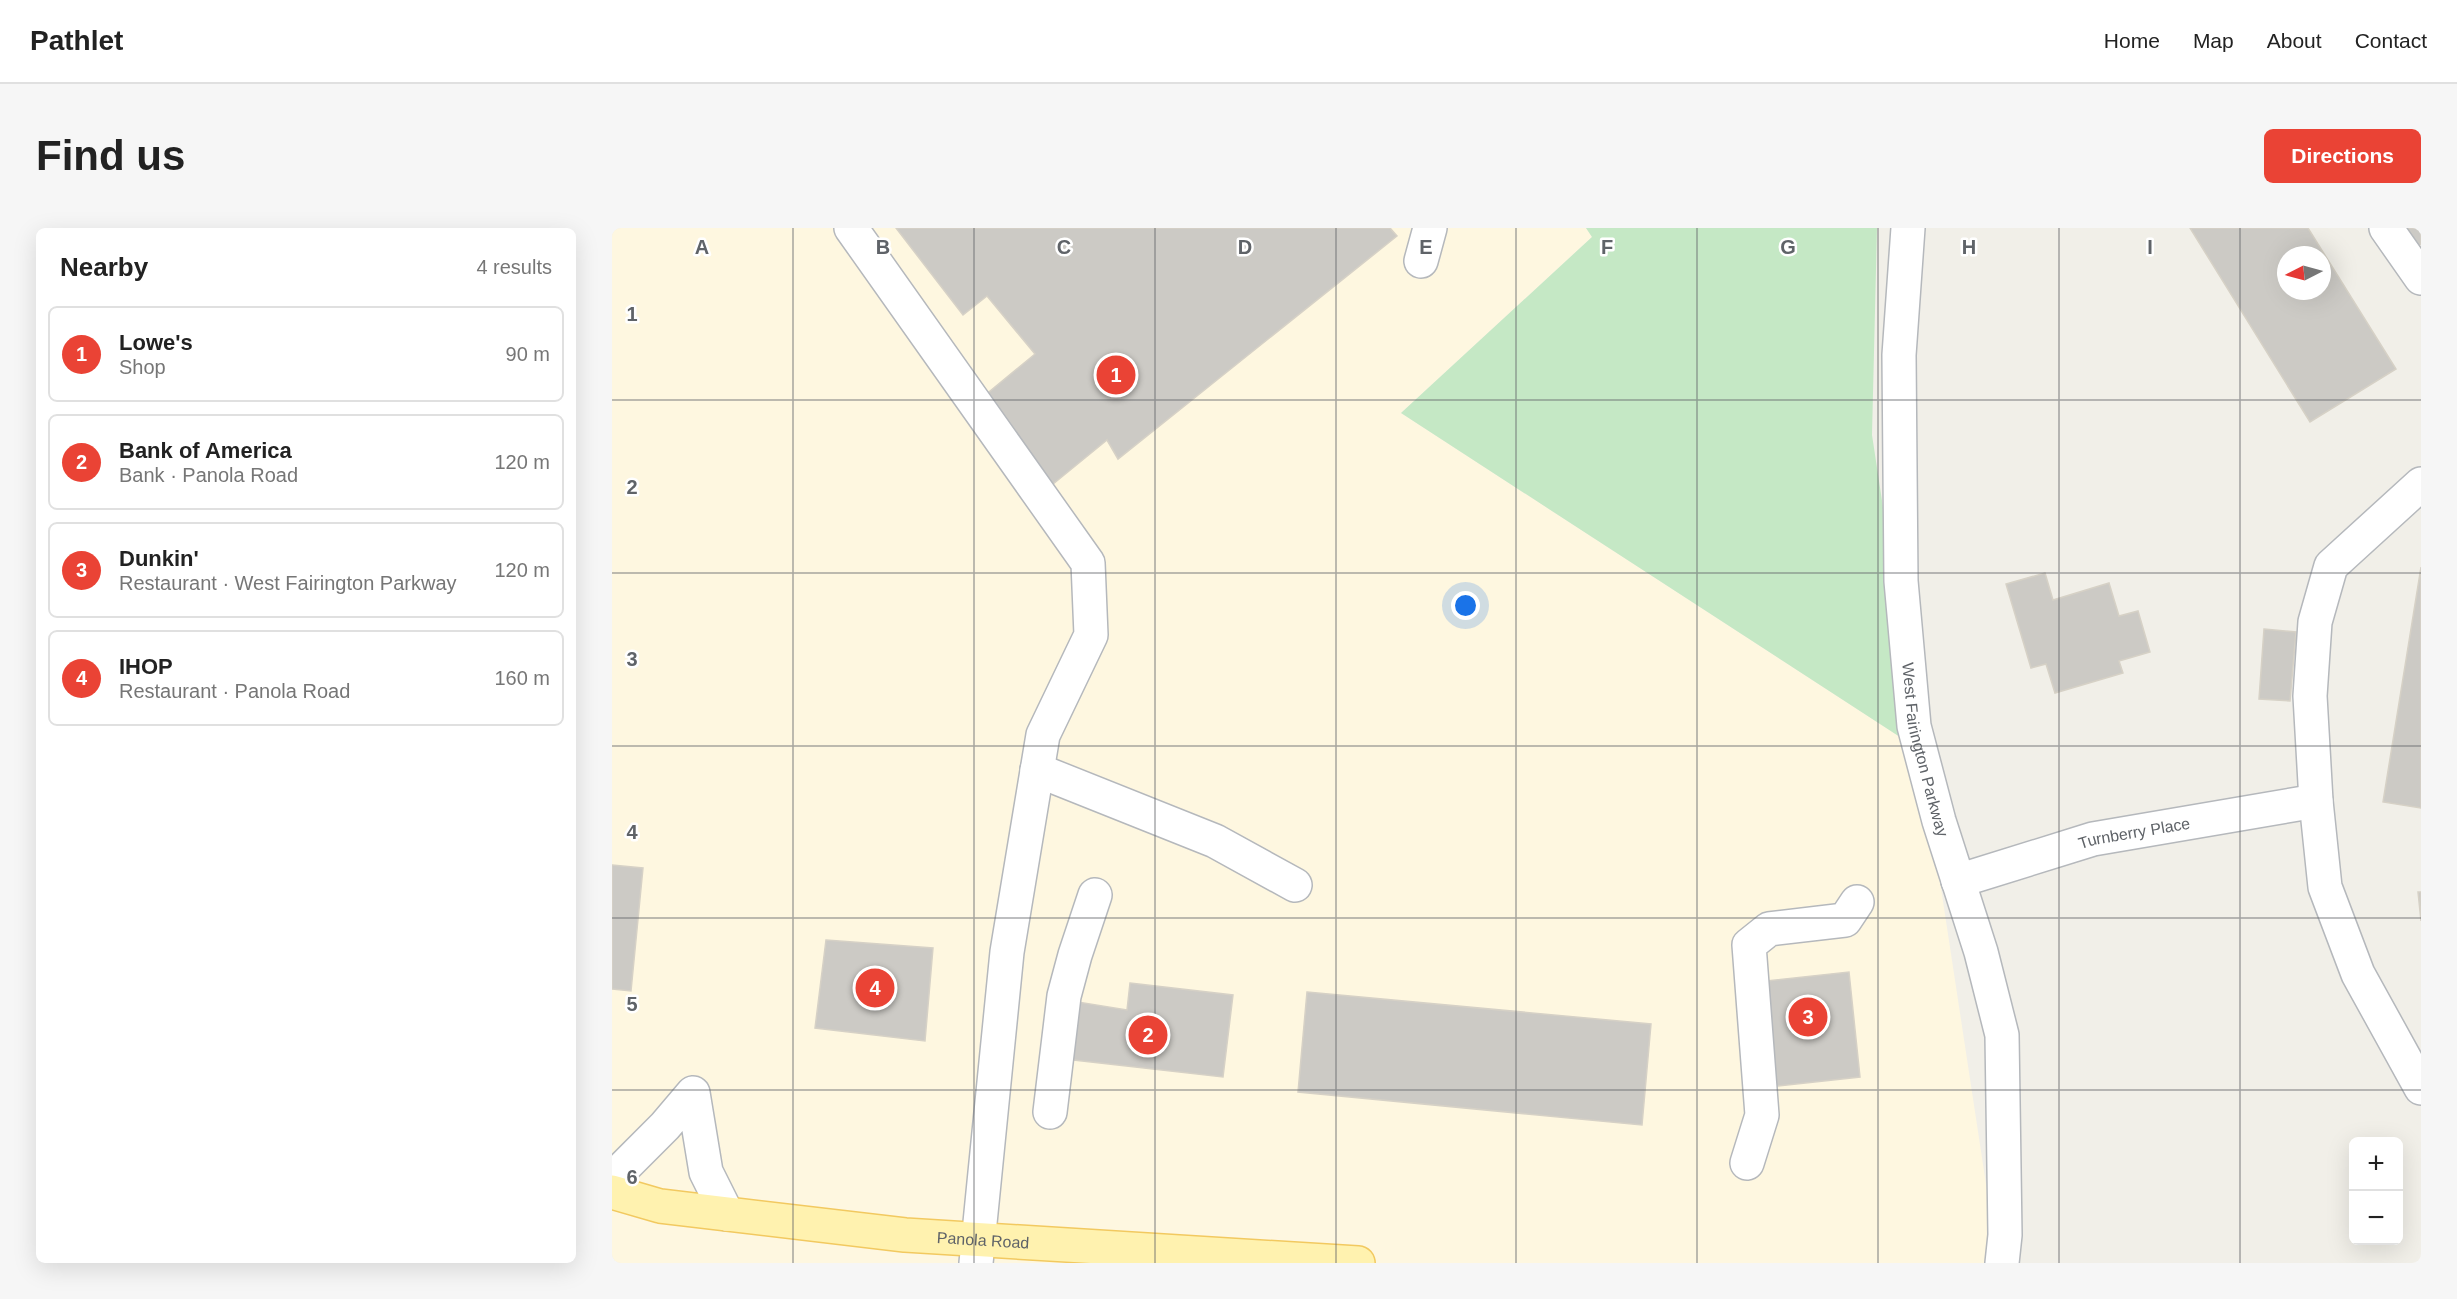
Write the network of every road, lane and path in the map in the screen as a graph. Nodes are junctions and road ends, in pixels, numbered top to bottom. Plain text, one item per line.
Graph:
1 (851, 228) edge
2 (1430, 228) edge
3 (1908, 228) edge
4 (2386, 228) edge
5 (1421, 261) dead end
6 (2421, 278) edge
7 (2421, 484) edge
8 (1037, 770) junction
9 (2316, 801) junction
10 (1958, 881) junction
11 (1295, 885) dead end
12 (1095, 895) dead end
13 (1857, 902) dead end
14 (2408, 1040) edge
15 (2421, 1088) edge
16 (1050, 1112) dead end
17 (1747, 1164) dead end
18 (612, 1179) edge
19 (612, 1192) edge
20 (727, 1214) junction
21 (977, 1251) edge
22 (1358, 1263) edge
23 (2002, 1263) edge

1 - 8 street
2 - 5 street
3 - 10 street, West Fairington Parkway
4 - 6 street
7 - 9 street
8 - 11 street
8 - 21 street
9 - 10 street, Turnberry Place
9 - 14 street
10 - 23 street, West Fairington Parkway
12 - 16 street
13 - 17 street
14 - 15 street
18 - 20 street
19 - 20 main road, Panola Road
20 - 21 main road, Panola Road
21 - 22 main road, Panola Road

